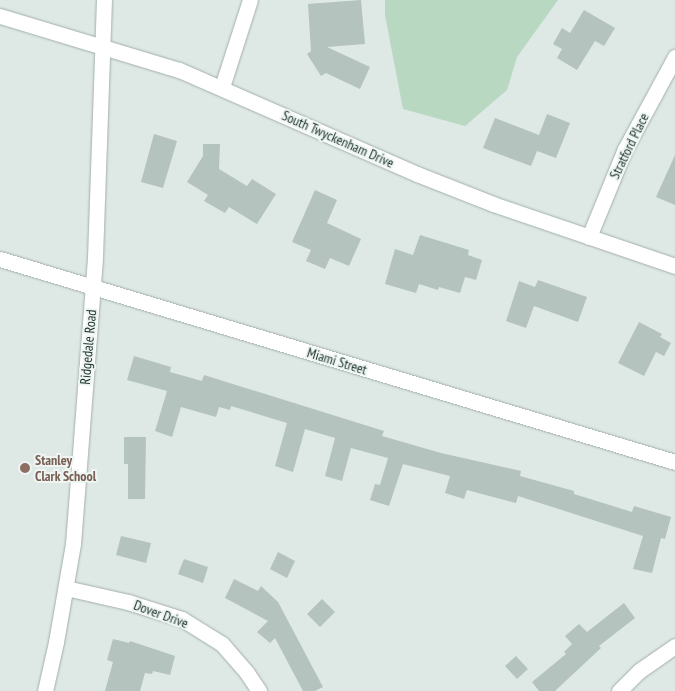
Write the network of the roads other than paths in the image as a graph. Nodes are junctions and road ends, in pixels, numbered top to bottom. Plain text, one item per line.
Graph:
1 (104, 0) edge
2 (250, 0) edge
3 (0, 16) edge
4 (103, 48) junction
5 (675, 58) edge
6 (222, 87) junction
7 (589, 237) junction
8 (0, 259) edge
9 (675, 266) edge
10 (92, 287) junction
11 (675, 462) edge
12 (66, 588) junction
13 (675, 646) edge
14 (45, 691) edge
15 (259, 691) edge
16 (618, 691) edge

1 - 4 street, Ridgedale Road
2 - 6 street
3 - 4 street, South Twyckenham Drive
4 - 6 street, South Twyckenham Drive
4 - 10 street, Ridgedale Road
5 - 7 street, Stratford Place
6 - 7 street, South Twyckenham Drive
7 - 9 street, South Twyckenham Drive
8 - 10 street, Miami Street
10 - 11 street, Miami Street
10 - 12 street, Ridgedale Road
12 - 14 street, Ridgedale Road
12 - 15 street, Dover Drive
13 - 16 street

